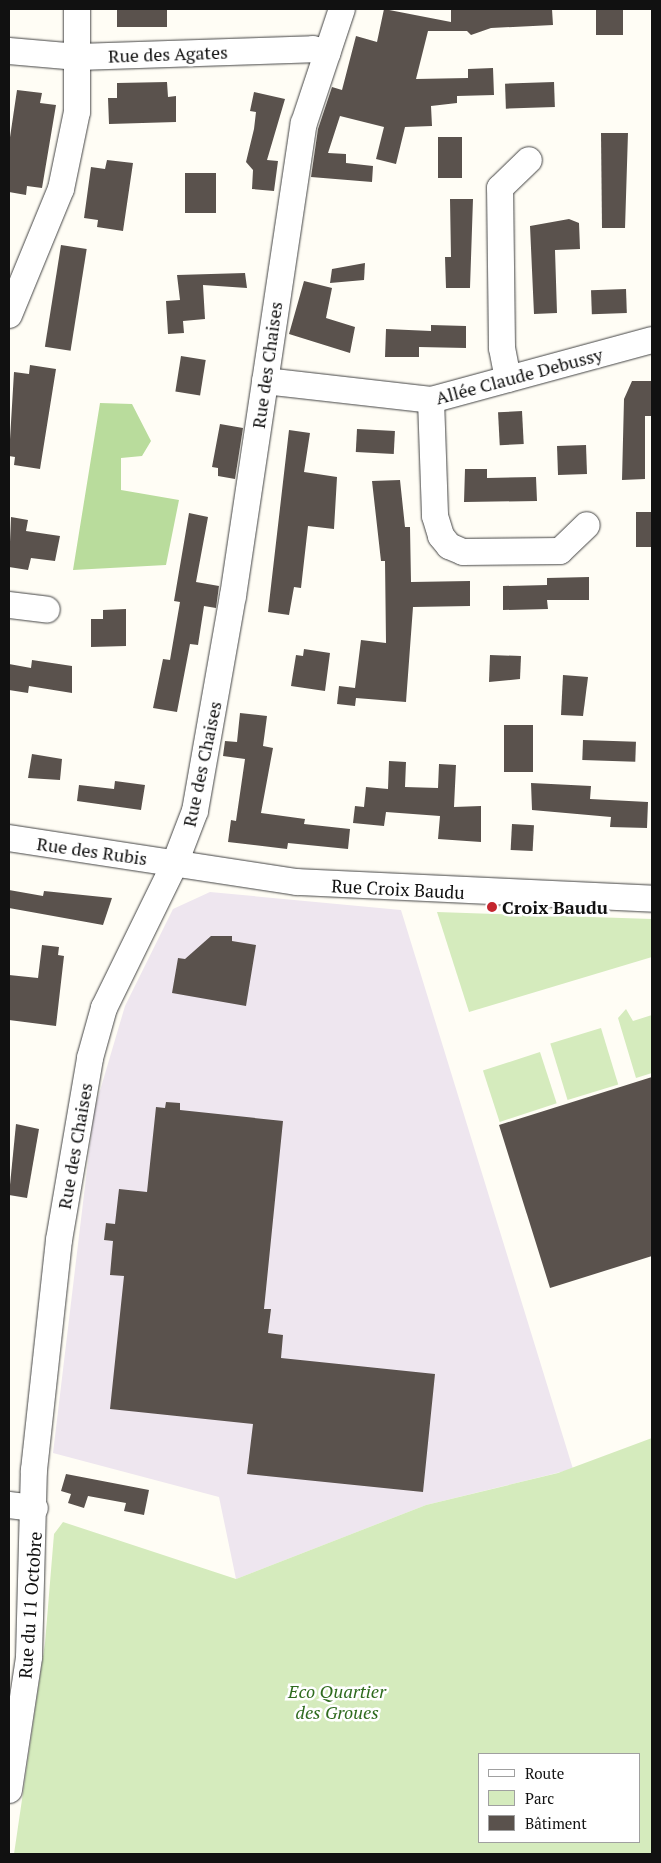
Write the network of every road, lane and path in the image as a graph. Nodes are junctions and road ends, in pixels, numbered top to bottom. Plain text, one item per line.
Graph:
1 (77, 9) edge
2 (342, 9) edge
3 (9, 51) edge
4 (327, 53) junction
5 (78, 58) junction
6 (529, 160) dead end
7 (11, 300) edge
8 (652, 340) edge
9 (508, 379) junction
10 (265, 381) junction
11 (432, 400) junction
12 (587, 524) dead end
13 (9, 605) edge
14 (47, 610) dead end
15 (9, 838) edge
16 (175, 863) junction
17 (652, 899) edge
18 (9, 1504) edge
19 (35, 1508) junction
20 (17, 1684) edge
21 (9, 1790) edge

1 - 5 street
2 - 4 street, Rue des Chaises
3 - 5 street, Rue des Agates
4 - 5 street, Rue des Agates
4 - 10 street, Rue des Chaises
5 - 7 street
6 - 9 street
8 - 9 street, Allée Claude Debussy
9 - 11 street, Allée Claude Debussy
10 - 11 street, Allée Claude Debussy
10 - 16 street, Rue des Chaises
11 - 12 street
13 - 14 street
15 - 16 street, Rue des Rubis
16 - 17 street, Rue Croix Baudu
16 - 19 street, Rue des Chaises
18 - 19 street
19 - 20 street, Rue du 11 Octobre
20 - 21 street, Rue du 11 Octobre

